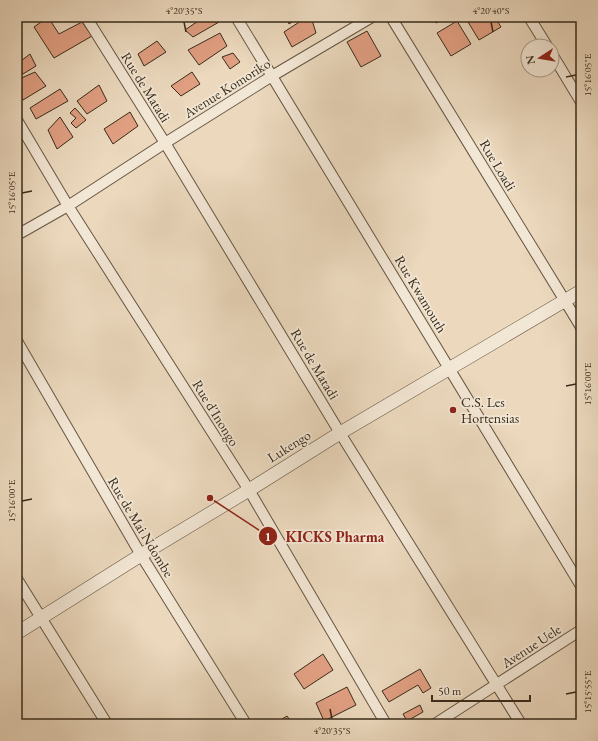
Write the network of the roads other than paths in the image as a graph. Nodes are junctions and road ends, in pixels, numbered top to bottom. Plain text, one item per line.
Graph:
1 (86, 17) edge
2 (236, 17) edge
3 (372, 17) edge
4 (391, 17) edge
5 (529, 17) edge
6 (542, 38) edge
7 (560, 67) edge
8 (272, 76) junction
9 (581, 102) edge
10 (17, 120) edge
11 (165, 143) junction
12 (68, 206) junction
13 (17, 235) edge
14 (581, 291) edge
15 (565, 301) junction
16 (581, 327) edge
17 (17, 341) edge
18 (449, 368) junction
19 (340, 433) junction
20 (249, 490) junction
21 (141, 555) junction
22 (17, 579) edge
23 (581, 586) edge
24 (42, 617) junction
25 (581, 630) edge
26 (17, 633) edge
27 (497, 685) junction
28 (107, 724) edge
29 (246, 724) edge
30 (386, 724) edge
31 (435, 724) edge
32 (521, 724) edge

1 - 11 street, Rue de Matadi
2 - 8 street, Rue Kwamouth
3 - 8 street, Avenue Komoriko
4 - 15 street, Rue Loadi
5 - 6 street
7 - 9 street
8 - 11 street, Avenue Komoriko
8 - 18 street, Rue Kwamouth
10 - 12 street, Rue d'Inongo
11 - 12 street, Avenue Komoriko
11 - 19 street, Rue de Matadi
12 - 13 street, Avenue Komoriko
12 - 20 street, Rue d'Inongo
14 - 15 street, Lukengo
15 - 16 street, Rue Loadi
15 - 18 street, Lukengo
17 - 21 street, Rue de Mai Ndombe
18 - 19 street, Lukengo
18 - 23 street, Rue Kwamouth
19 - 20 street, Lukengo
19 - 27 street, Rue de Matadi
20 - 21 street, Lukengo
20 - 30 street, Rue d'Inongo
21 - 24 street, Lukengo
21 - 29 street, Rue de Mai Ndombe
22 - 24 street
24 - 26 street, Lukengo
24 - 28 street
25 - 27 street, Avenue Uele
27 - 31 street, Avenue Uele
27 - 32 street, Rue de Matadi

